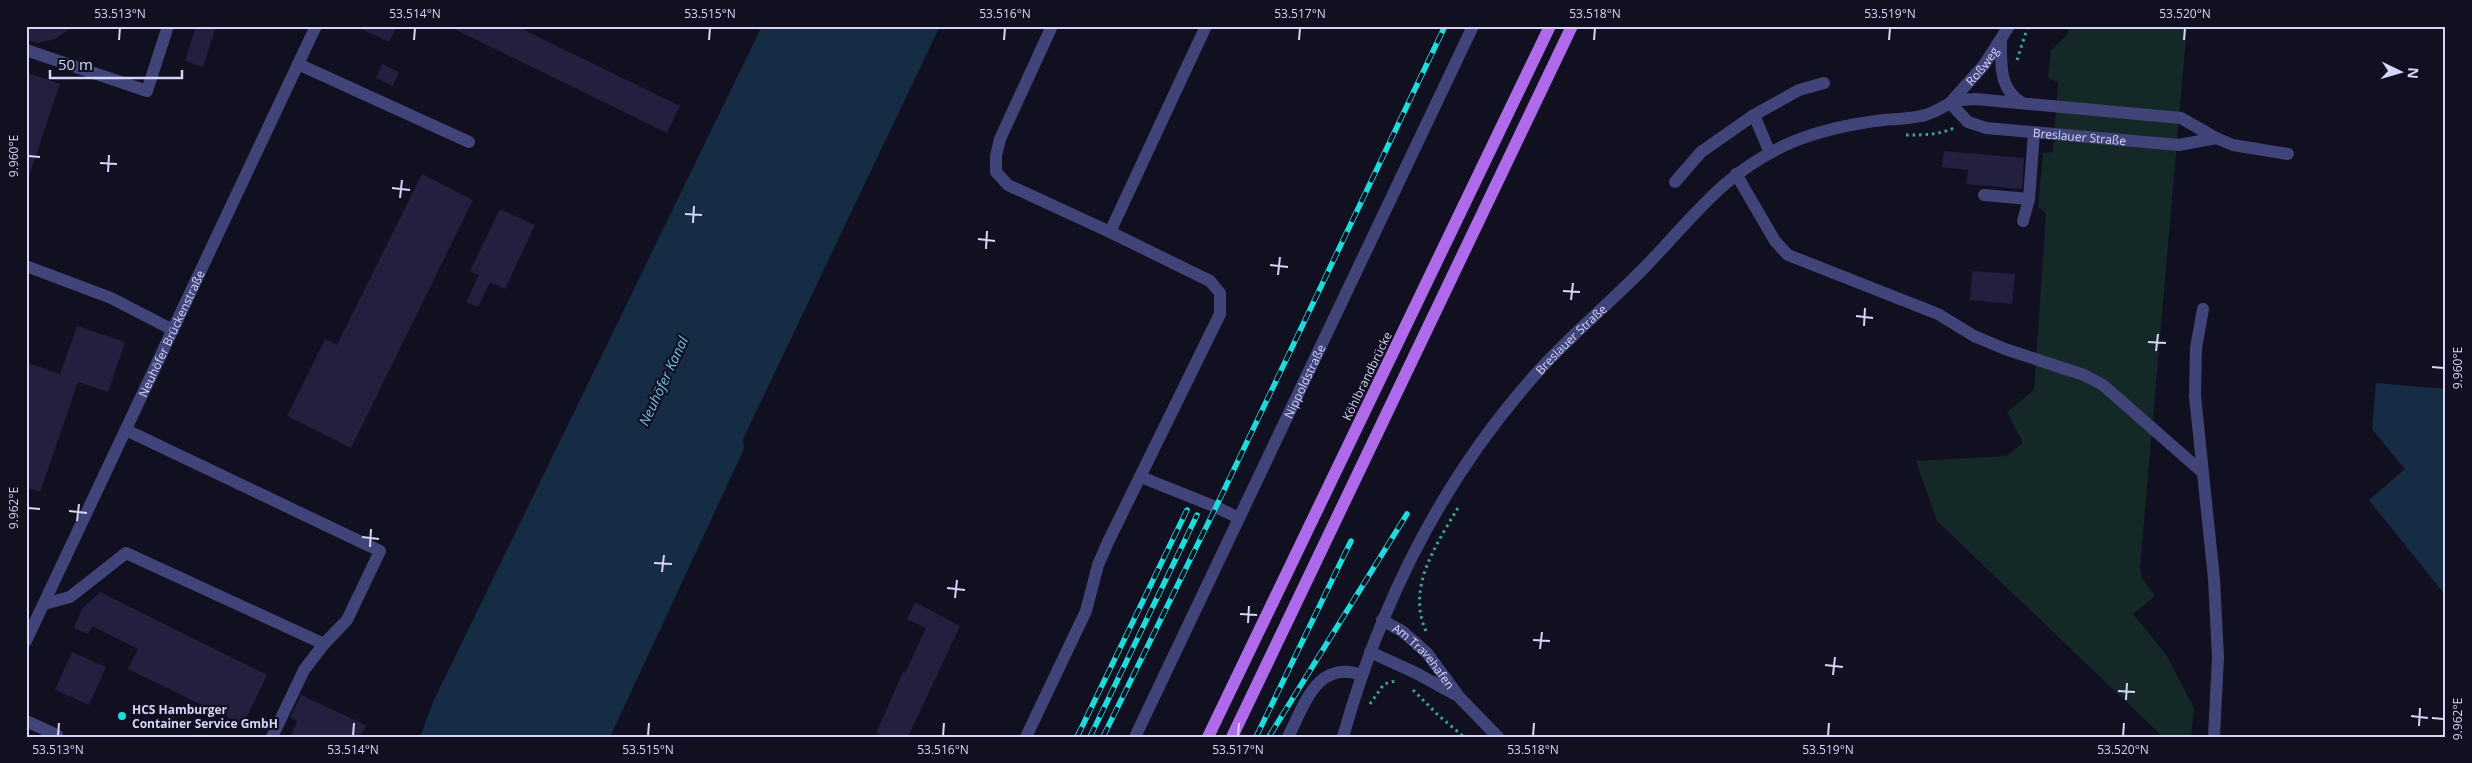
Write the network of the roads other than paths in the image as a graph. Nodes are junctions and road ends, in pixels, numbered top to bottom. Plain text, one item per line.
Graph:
1 (168, 26) edge
2 (316, 26) edge
3 (1052, 26) edge
4 (1206, 26) edge
5 (1473, 26) edge
6 (1550, 26) edge
7 (1572, 26) edge
8 (2008, 26) edge
9 (2001, 41) junction
10 (26, 50) edge
11 (298, 64) junction
12 (1824, 82) dead end
13 (1950, 103) junction
14 (2022, 103) junction
15 (1754, 115) junction
16 (2034, 132) junction
17 (2216, 138) junction
18 (470, 142) dead end
19 (1770, 153) junction
20 (2288, 154) dead end
21 (1736, 174) junction
22 (1674, 182) dead end
23 (1984, 195) dead end
24 (2029, 199) junction
25 (2023, 221) dead end
26 (1110, 232) junction
27 (26, 266) edge
28 (2203, 309) dead end
29 (173, 330) junction
30 (126, 430) junction
31 (2201, 471) junction
32 (1140, 477) junction
33 (1239, 518) junction
34 (44, 604) junction
35 (1382, 620) junction
36 (26, 641) edge
37 (324, 644) junction
38 (1370, 652) junction
39 (1362, 675) junction
40 (1460, 698) junction
41 (26, 721) edge
42 (57, 734) dead end
43 (272, 737) edge
44 (1026, 737) edge
45 (1135, 737) edge
46 (1208, 737) edge
47 (1232, 737) edge
48 (1288, 737) edge
49 (1343, 737) edge
50 (1498, 737) edge
51 (2214, 737) edge

1 - 10 street
2 - 11 street, Neuhöfer Brückenstraße
3 - 26 street
4 - 26 street
5 - 33 street, Nippoldstraße
6 - 46 main road, Köhlbrandbrücke
7 - 47 main road
8 - 9 street, Roßweg
9 - 13 street, Roßweg
9 - 14 street
11 - 18 street
11 - 29 street, Neuhöfer Brückenstraße
12 - 15 street
13 - 14 street, Breslauer Straße
13 - 16 street, Breslauer Straße
13 - 19 street, Breslauer Straße
14 - 17 street, Breslauer Straße
15 - 19 street
15 - 22 street
16 - 17 street, Breslauer Straße
16 - 24 street
17 - 20 street, Breslauer Straße
19 - 21 street, Breslauer Straße
21 - 31 street
21 - 35 street, Breslauer Straße
23 - 24 street
24 - 25 street
26 - 32 street
27 - 29 street
28 - 31 street
29 - 30 street, Neuhöfer Brückenstraße
30 - 34 street, Neuhöfer Brückenstraße
30 - 37 street
31 - 51 street
32 - 33 street
32 - 44 street
33 - 45 street, Nippoldstraße
34 - 36 street, Neuhöfer Brückenstraße
34 - 37 street
35 - 38 street, Breslauer Straße
35 - 40 street, Am Travehafen
37 - 43 street
38 - 39 street, Breslauer Straße
38 - 40 street, Am Travehafen
39 - 48 street
39 - 49 street, Breslauer Straße
40 - 50 street, Am Travehafen
41 - 42 street

